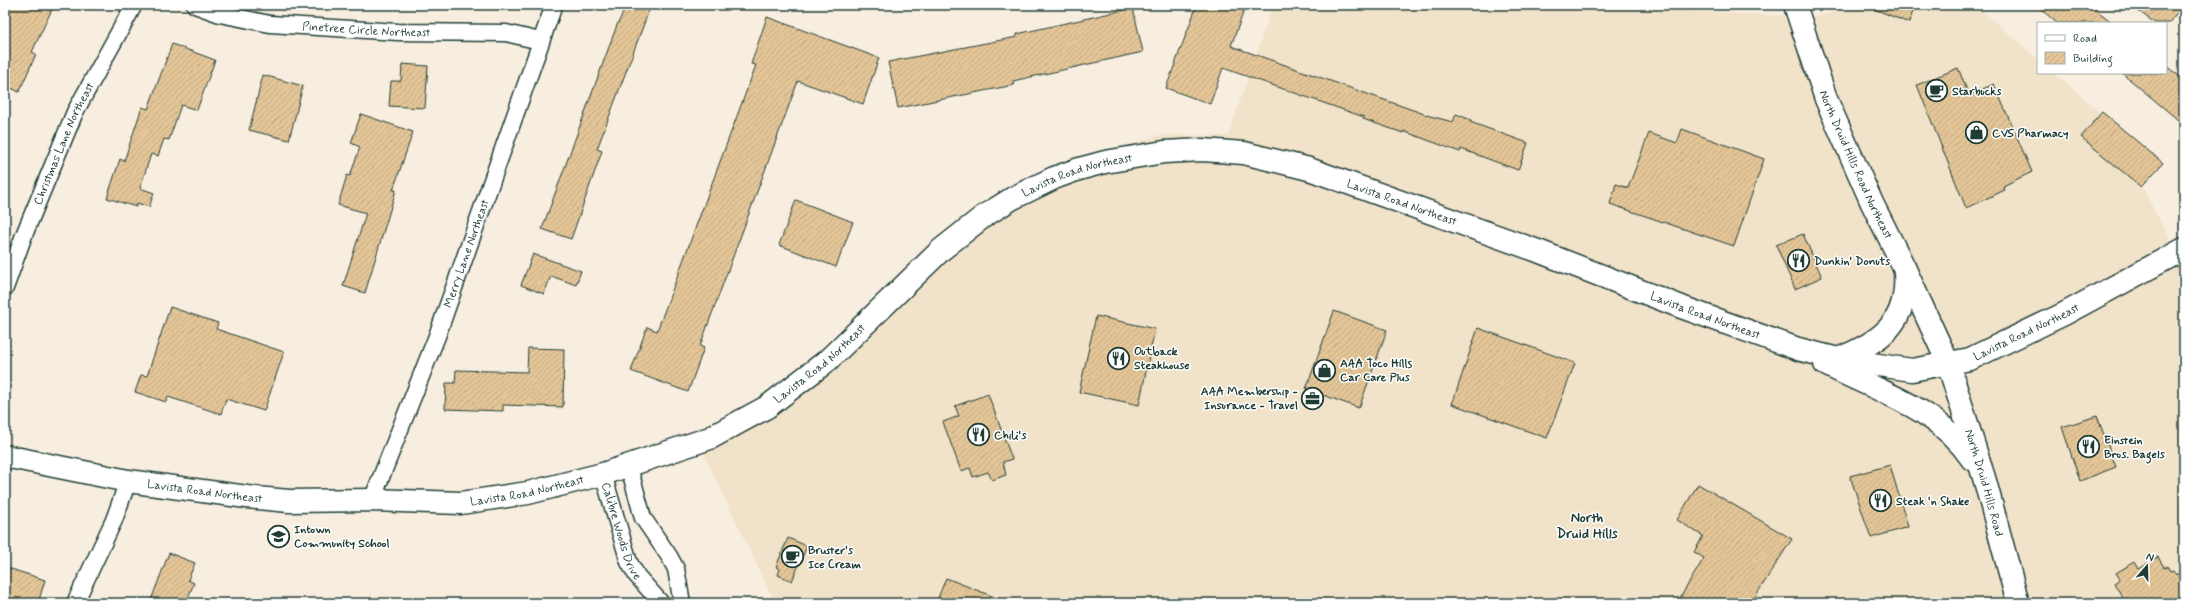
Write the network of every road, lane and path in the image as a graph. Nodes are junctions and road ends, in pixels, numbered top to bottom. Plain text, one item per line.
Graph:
1 (134, 5) edge
2 (195, 5) edge
3 (554, 5) edge
4 (1795, 5) edge
5 (540, 41) junction
6 (2184, 249) edge
7 (1904, 267) junction
8 (5, 288) edge
9 (1798, 349) junction
10 (1838, 359) junction
11 (1948, 363) junction
12 (5, 456) edge
13 (630, 466) junction
14 (603, 474) junction
15 (1983, 475) junction
16 (128, 481) junction
17 (372, 500) junction
18 (683, 599) edge
19 (75, 603) edge
20 (661, 603) edge
21 (2018, 603) edge

1 - 8 street, Christmas Lane Northeast
2 - 5 street, Pinetree Circle Northeast
3 - 5 street, Merry Lane Northeast
4 - 7 main road, North Druid Hills Road Northeast
5 - 17 street, Merry Lane Northeast
6 - 11 main road, Lavista Road Northeast
7 - 10 main road
7 - 11 main road, North Druid Hills Road Northeast
9 - 10 main road, Lavista Road Northeast
9 - 13 main road, Lavista Road Northeast
9 - 15 main road
10 - 11 main road, Lavista Road Northeast
11 - 15 main road, North Druid Hills Road
12 - 16 main road, Lavista Road Northeast
13 - 14 main road, Lavista Road Northeast
13 - 18 street, Calibre Woods Drive
14 - 17 main road, Lavista Road Northeast
14 - 20 street, Calibre Woods Drive
15 - 21 main road, North Druid Hills Road
16 - 17 main road, Lavista Road Northeast
16 - 19 street

